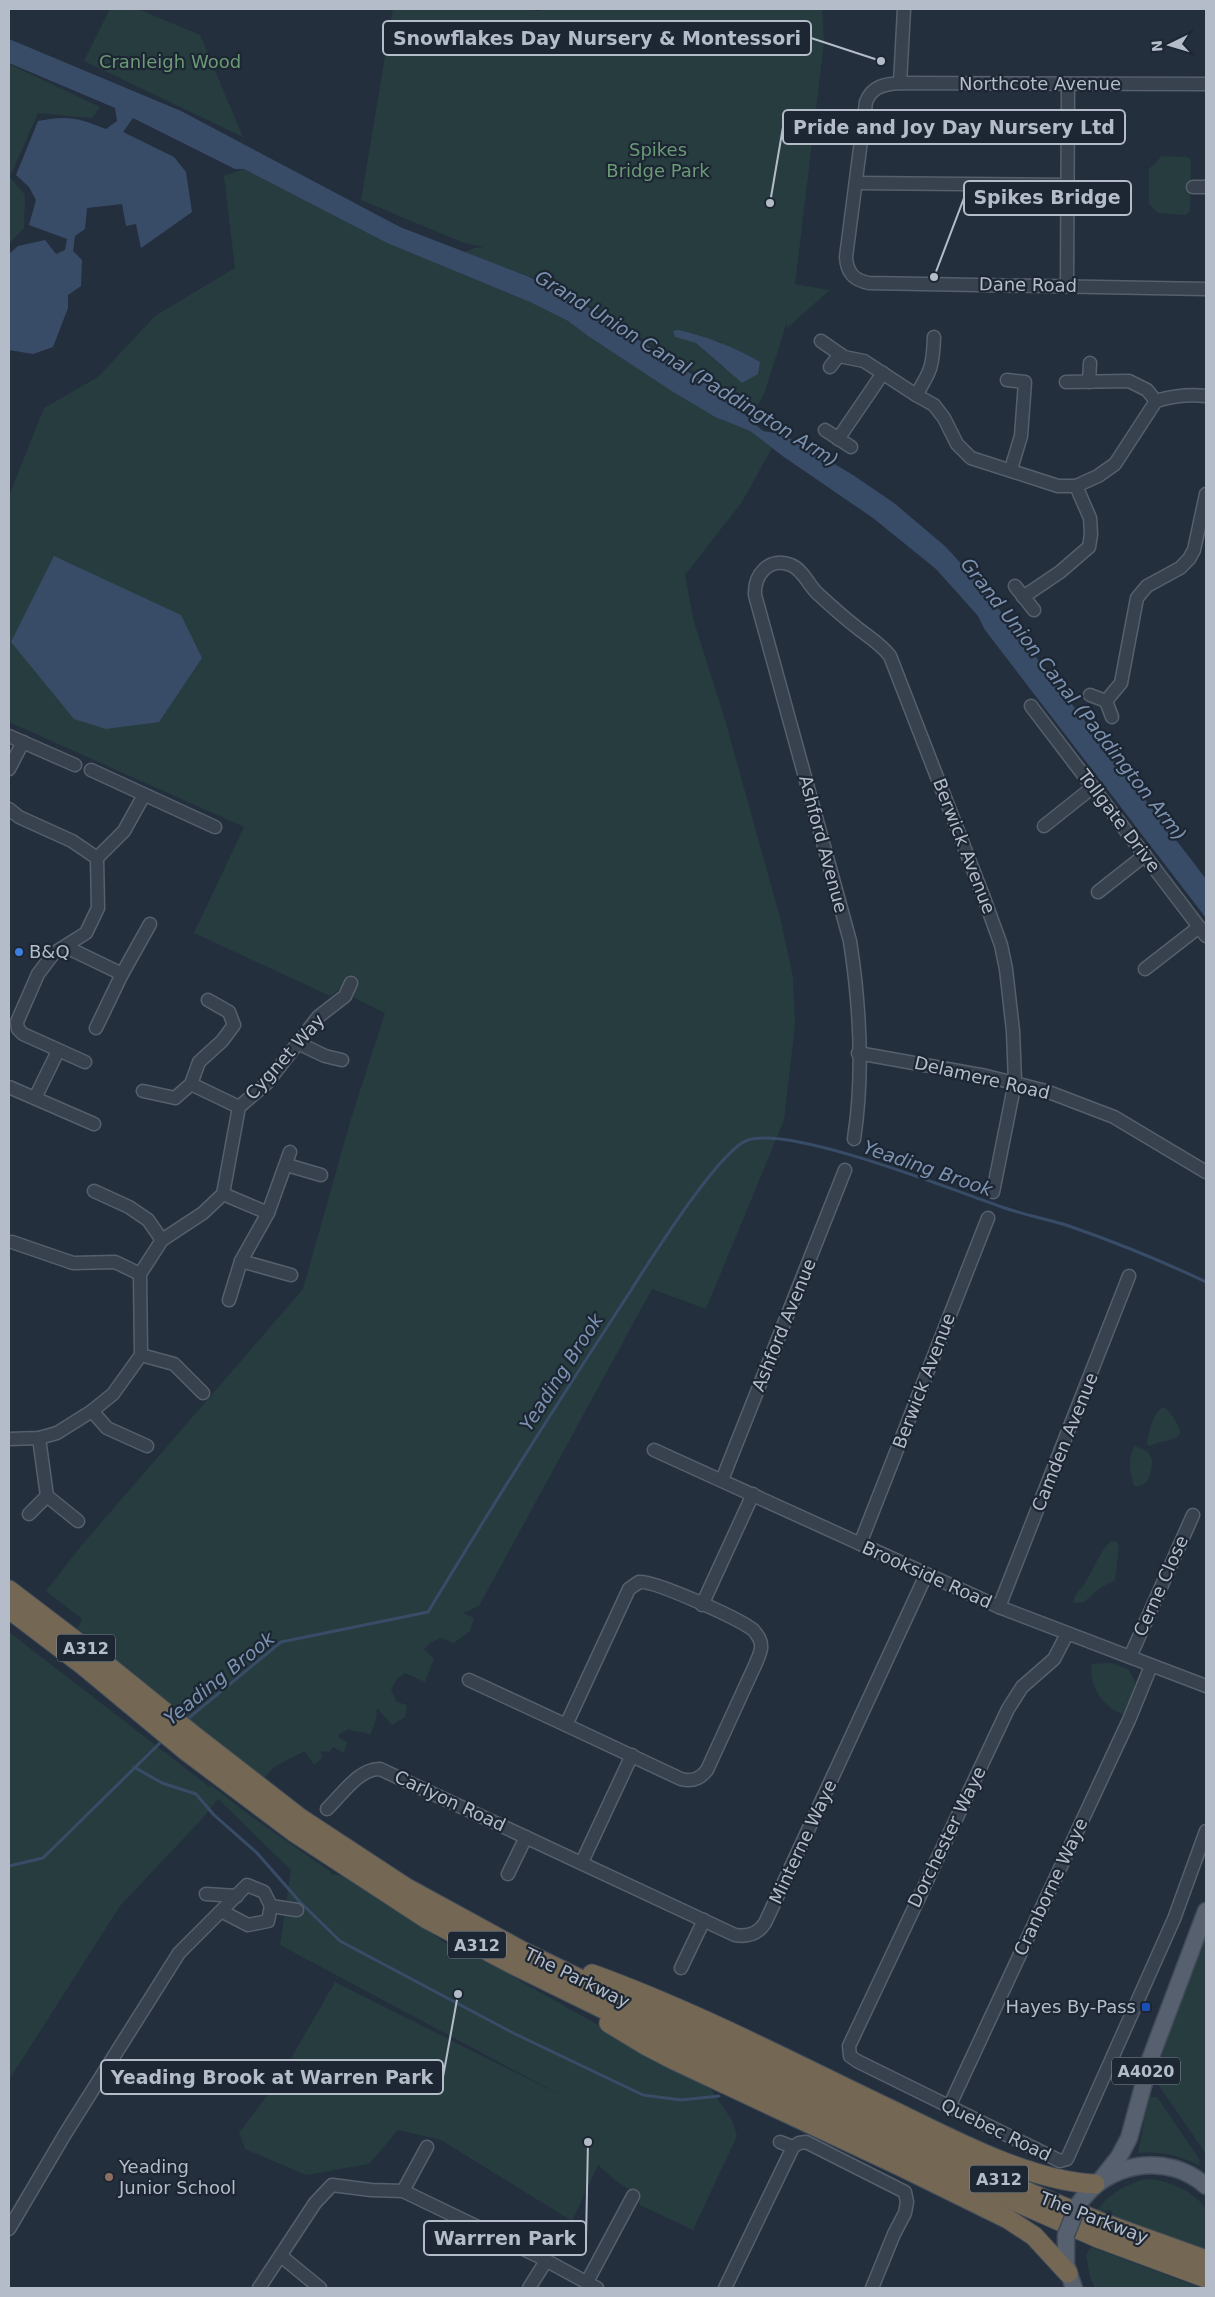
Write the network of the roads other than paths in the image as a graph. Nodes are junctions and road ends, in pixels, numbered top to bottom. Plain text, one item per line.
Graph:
1 (904, 9) edge
2 (900, 83) junction
3 (1068, 84) junction
4 (1206, 84) edge
5 (856, 183) junction
6 (1068, 185) junction
7 (1067, 286) junction
8 (1206, 289) edge
9 (934, 337) dead end
10 (821, 341) dead end
11 (840, 354) junction
12 (1090, 363) dead end
13 (830, 367) dead end
14 (882, 373) junction
15 (1007, 380) dead end
16 (1066, 382) dead end
17 (1089, 382) junction
18 (916, 395) junction
19 (1206, 396) edge
20 (1156, 401) junction
21 (825, 430) dead end
22 (838, 439) junction
23 (851, 447) dead end
24 (1011, 470) junction
25 (1076, 486) junction
26 (1206, 494) edge
27 (776, 563) joint
28 (1015, 586) dead end
29 (1023, 597) junction
30 (1034, 610) dead end
31 (1090, 695) dead end
32 (1106, 700) junction
33 (1031, 706) dead end
34 (1112, 717) dead end
35 (9, 736) edge
36 (23, 742) junction
37 (75, 765) dead end
38 (9, 769) edge
39 (91, 770) dead end
40 (1093, 787) junction
41 (144, 795) junction
42 (9, 809) edge
43 (216, 826) dead end
44 (1044, 826) dead end
45 (1145, 855) junction
46 (97, 858) junction
47 (1098, 892) dead end
48 (150, 924) dead end
49 (1203, 931) edge
50 (66, 947) junction
51 (1145, 969) dead end
52 (122, 974) junction
53 (351, 983) dead end
54 (208, 1000) dead end
55 (96, 1028) dead end
56 (298, 1043) junction
57 (58, 1051) junction
58 (858, 1053) junction
59 (342, 1060) dead end
60 (85, 1062) dead end
61 (1015, 1082) junction
62 (191, 1084) junction
63 (9, 1087) edge
64 (143, 1091) dead end
65 (35, 1098) junction
66 (239, 1107) junction
67 (94, 1124) dead end
68 (854, 1139) dead end
69 (290, 1152) dead end
70 (286, 1166) junction
71 (845, 1170) dead end
72 (1206, 1172) edge
73 (321, 1175) dead end
74 (94, 1191) dead end
75 (993, 1192) dead end
76 (223, 1194) junction
77 (268, 1213) junction
78 (988, 1218) dead end
79 (162, 1240) junction
80 (12, 1242) dead end
81 (241, 1261) junction
82 (140, 1274) junction
83 (291, 1275) dead end
84 (1129, 1276) dead end
85 (229, 1300) dead end
86 (141, 1355) junction
87 (203, 1393) dead end
88 (92, 1411) junction
89 (39, 1438) junction
90 (9, 1439) edge
91 (147, 1446) dead end
92 (654, 1450) dead end
93 (722, 1480) junction
94 (753, 1494) junction
95 (47, 1496) junction
96 (29, 1514) dead end
97 (1193, 1515) dead end
98 (78, 1521) dead end
99 (860, 1544) junction
100 (926, 1575) junction
101 (9, 1590) edge
102 (702, 1605) junction
103 (999, 1607) junction
104 (9, 1609) edge
105 (1067, 1634) junction
106 (1130, 1657) junction
107 (1151, 1666) junction
108 (469, 1680) dead end
109 (1206, 1686) edge
110 (156, 1716) junction
111 (566, 1725) junction
112 (632, 1755) junction
113 (328, 1809) dead end
114 (1206, 1831) edge
115 (526, 1837) junction
116 (582, 1862) junction
117 (508, 1874) dead end
118 (206, 1894) dead end
119 (237, 1896) junction
120 (272, 1906) junction
121 (297, 1910) dead end
122 (1206, 1911) edge
123 (223, 1912) junction
124 (704, 1920) junction
125 (518, 1958) junction
126 (681, 1968) dead end
127 (849, 2054) joint
128 (949, 2107) junction
129 (780, 2142) dead end
130 (793, 2147) junction
131 (427, 2148) dead end
132 (1098, 2183) junction
133 (1206, 2186) edge
134 (403, 2191) junction
135 (633, 2196) dead end
136 (9, 2229) edge
137 (281, 2256) junction
138 (1206, 2260) edge
139 (546, 2261) junction
140 (1206, 2278) edge
141 (1071, 2283) edge
142 (592, 2285) edge
143 (259, 2288) edge
144 (320, 2288) edge
145 (529, 2288) edge
146 (725, 2288) edge
147 (872, 2288) edge

1 - 2 street
2 - 3 street, Northcote Avenue
2 - 5 street, Northcote Avenue
3 - 4 street, Northcote Avenue
3 - 6 street
5 - 6 street
5 - 7 street, Dane Road
6 - 7 street
7 - 8 street, Dane Road
9 - 18 street
10 - 11 street
11 - 13 street
11 - 14 street
12 - 17 street
14 - 18 street
14 - 22 street
15 - 24 street
16 - 17 street
17 - 20 street
18 - 24 street
19 - 20 street
20 - 25 street
21 - 22 street
22 - 23 street
24 - 25 street
25 - 29 street
26 - 32 street
27 - 58 street, Ashford Avenue
27 - 61 street, Berwick Avenue
28 - 29 street
29 - 30 street
31 - 32 street
32 - 34 street
33 - 40 street, Tollgate Drive
35 - 36 street
36 - 37 street
36 - 38 street
39 - 41 street
40 - 44 street
40 - 45 street, Tollgate Drive
41 - 43 street
41 - 46 street
42 - 46 street
45 - 47 street
45 - 49 street, Tollgate Drive
46 - 50 street
48 - 52 street
49 - 51 street
50 - 52 street
50 - 57 street
52 - 55 street
53 - 56 street, Cygnet Way
54 - 62 street
56 - 59 street
56 - 66 street, Cygnet Way
57 - 60 street
57 - 65 street
58 - 61 street, Delamere Road
58 - 68 street, Ashford Avenue
61 - 72 street, Delamere Road
61 - 75 street, Berwick Avenue
62 - 64 street
62 - 66 street
63 - 65 street
65 - 67 street
66 - 76 street, Cygnet Way
69 - 70 street
70 - 73 street
70 - 77 street
71 - 93 street, Ashford Avenue
74 - 79 street
76 - 77 street
76 - 79 street
77 - 81 street
78 - 99 street, Berwick Avenue
79 - 82 street
80 - 82 street
81 - 83 street
81 - 85 street
82 - 86 street
84 - 103 street, Camden Avenue
86 - 87 street
86 - 88 street
88 - 89 street
88 - 91 street
89 - 90 street
89 - 95 street
92 - 93 street, Brookside Road
93 - 94 street, Brookside Road
94 - 99 street, Brookside Road
94 - 102 street
95 - 96 street
95 - 98 street
97 - 106 street, Cerne Close
99 - 100 street, Brookside Road
100 - 103 street, Brookside Road
100 - 124 street, Minterne Waye
101 - 110 highway, The Parkway / A312
102 - 111 street
102 - 112 street
103 - 105 street, Brookside Road
104 - 110 highway, The Parkway / A312
105 - 106 street, Brookside Road
105 - 127 street, Dorchester Waye
106 - 107 street, Brookside Road
107 - 109 street, Brookside Road
107 - 128 street, Cranborne Waye
108 - 111 street
110 - 125 highway, The Parkway / A312
111 - 112 street
112 - 116 street
113 - 115 street, Carlyon Road
114 - 128 street, Quebec Road
115 - 116 street, Carlyon Road
115 - 117 street
116 - 124 street, Minterne Waye
118 - 119 street
119 - 120 street
119 - 123 street
120 - 121 street
120 - 123 street
122 - 132 main road, A4020
123 - 136 street
124 - 126 street
125 - 132 highway, A312
125 - 138 highway, The Parkway / A312
125 - 140 highway, The Parkway / A312
125 - 141 highway, A312
127 - 128 street, Quebec Road
129 - 130 street
130 - 146 street
130 - 147 street
131 - 134 street
132 - 133 main road
132 - 141 main road, bridge
134 - 137 street
134 - 139 street
135 - 142 street
137 - 143 street
137 - 144 street
139 - 142 street
139 - 145 street

